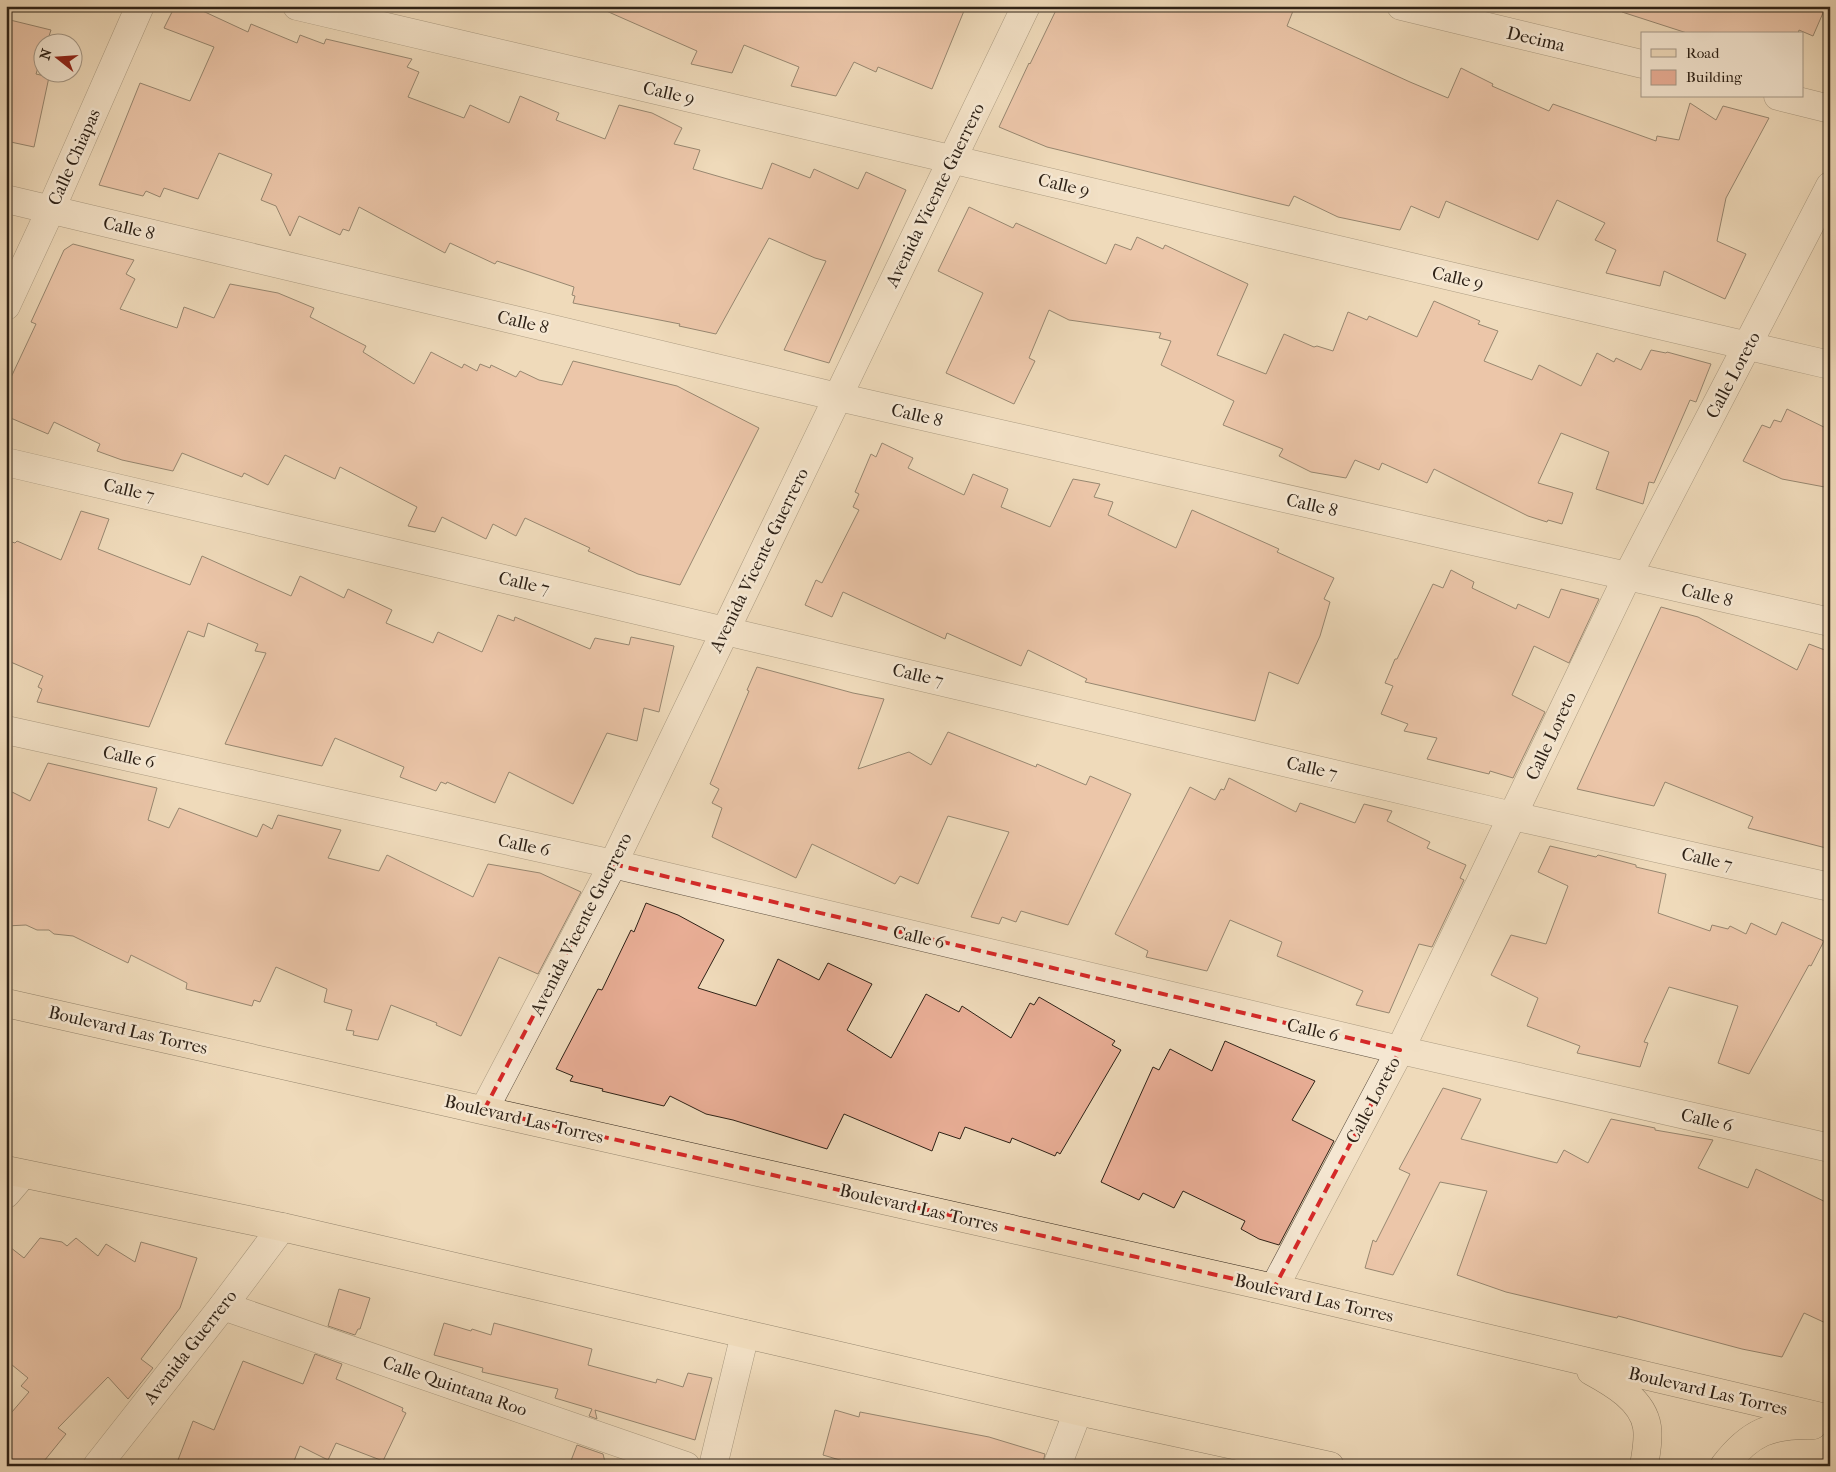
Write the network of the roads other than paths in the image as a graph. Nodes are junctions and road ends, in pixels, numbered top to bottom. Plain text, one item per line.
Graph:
1 (140, 6) edge
2 (297, 6) edge
3 (1026, 6) edge
4 (1401, 6) edge
5 (1641, 64) edge
6 (1787, 98) edge
7 (1830, 108) edge
8 (953, 158) junction
9 (1830, 186) edge
10 (6, 198) edge
11 (51, 209) junction
12 (6, 306) edge
13 (1748, 347) junction
14 (1830, 365) edge
15 (838, 397) junction
16 (6, 462) edge
17 (1627, 577) junction
18 (1830, 622) edge
19 (726, 630) junction
20 (6, 730) edge
21 (1513, 816) junction
22 (614, 864) junction
23 (1830, 887) edge
24 (6, 1002) edge
25 (1400, 1050) junction
26 (484, 1110) junction
27 (1830, 1148) edge
28 (12, 1179) edge
29 (282, 1227) junction
30 (1274, 1288) junction
31 (223, 1306) junction
32 (745, 1334) junction
33 (1564, 1358) junction
34 (1078, 1411) junction
35 (1830, 1419) edge
36 (1830, 1426) edge
37 (97, 1466) edge
38 (686, 1466) edge
39 (713, 1466) edge
40 (1057, 1466) edge
41 (1330, 1466) edge
42 (1644, 1466) edge
43 (1724, 1466) edge

1 - 11 street, Calle Chiapas
2 - 8 street, Calle 9
3 - 8 street, Avenida Vicente Guerrero
4 - 5 street, Decima
6 - 7 street
8 - 13 street, Calle 9
8 - 15 street, Avenida Vicente Guerrero
9 - 13 street, Calle Loreto
10 - 11 street, Calle 8
11 - 12 street, Calle Chiapas
11 - 15 street, Calle 8
13 - 14 street, Calle 9
13 - 17 street, Calle Loreto
15 - 17 street, Calle 8
15 - 19 street, Avenida Vicente Guerrero
16 - 19 street, Calle 7
17 - 18 street, Calle 8
17 - 21 street, Calle Loreto
19 - 21 street, Calle 7
19 - 22 street, Avenida Vicente Guerrero
20 - 22 street, Calle 6
21 - 23 street, Calle 7
21 - 25 street, Calle Loreto
22 - 25 street, Calle 6
22 - 26 street, Avenida Vicente Guerrero
24 - 26 main road, Boulevard Las Torres
25 - 27 street, Calle 6
25 - 30 street, Calle Loreto
26 - 30 main road, Boulevard Las Torres
28 - 29 main road
29 - 31 street, Avenida Guerrero
29 - 32 main road
30 - 33 main road, Boulevard Las Torres
31 - 37 street, Avenida Guerrero
31 - 38 street, Calle Quintana Roo
32 - 34 main road
32 - 39 street
33 - 35 main road, Boulevard Las Torres
33 - 42 main road
34 - 40 street
34 - 41 main road
36 - 43 main road

